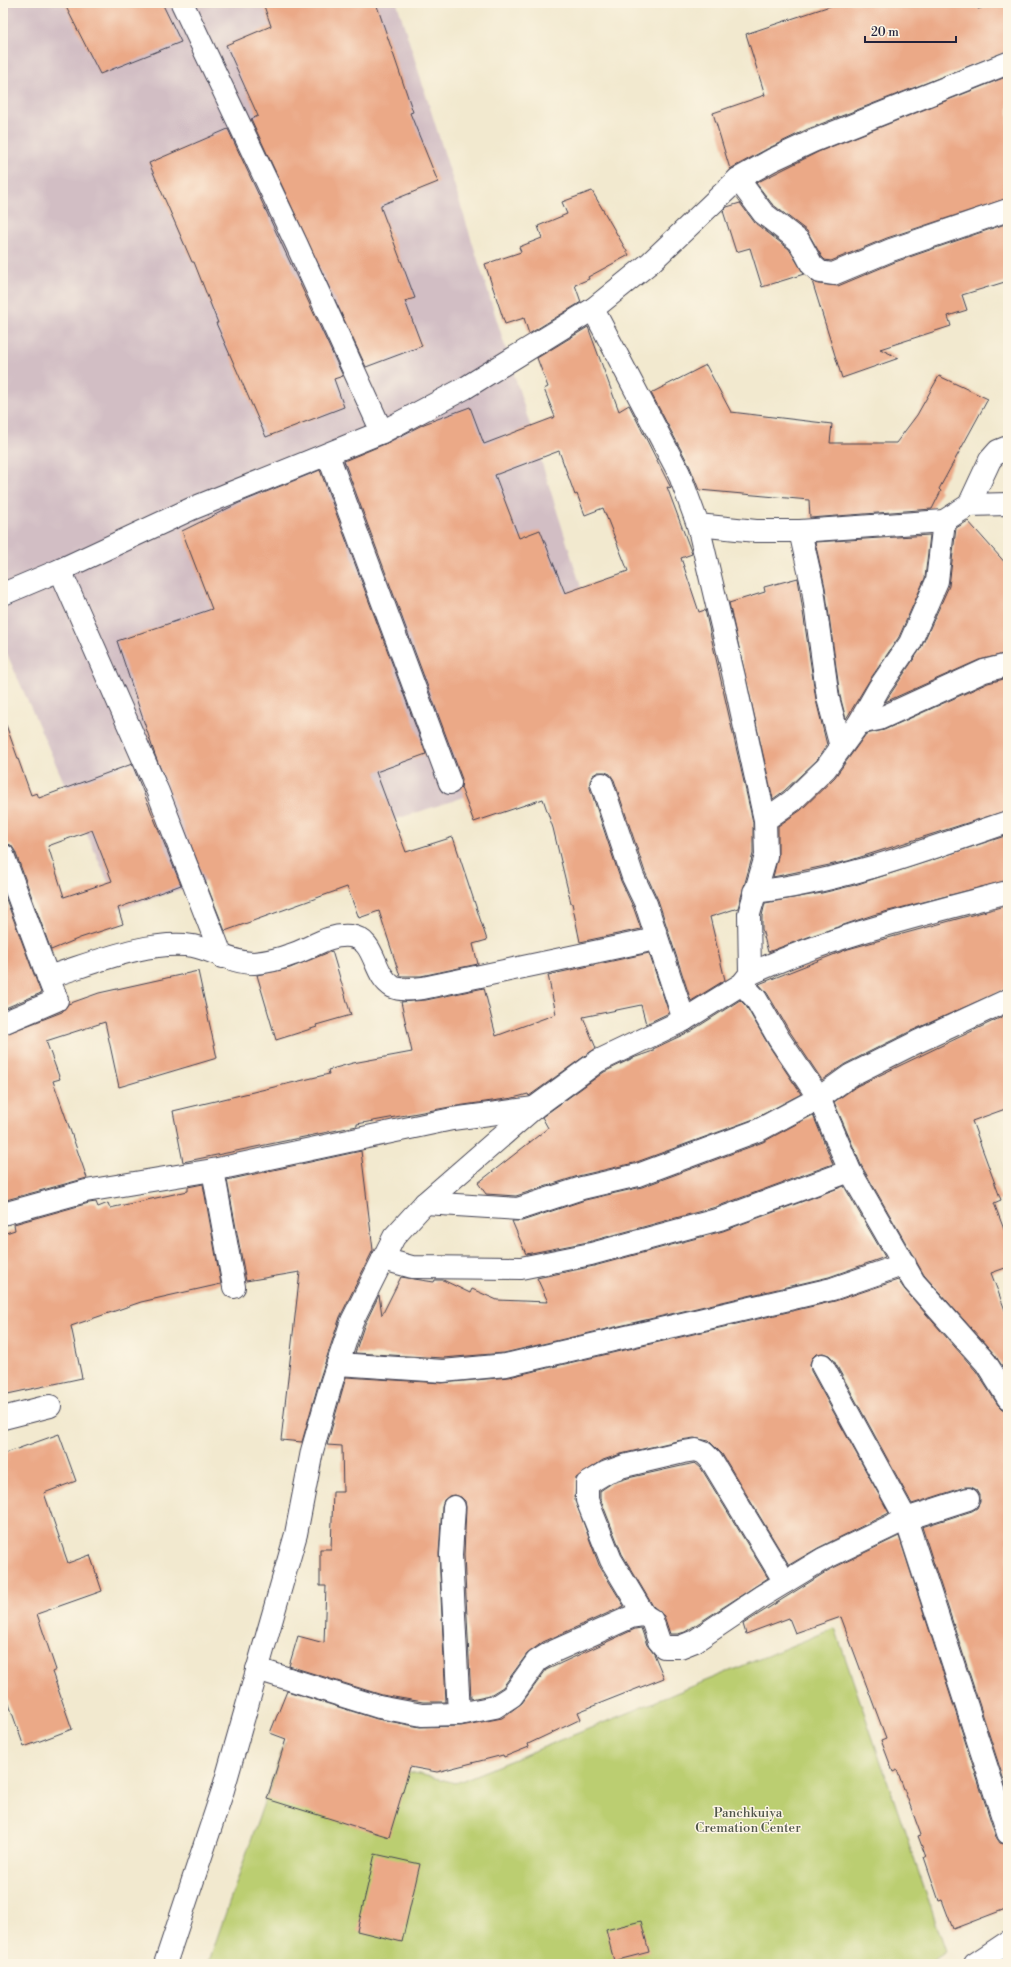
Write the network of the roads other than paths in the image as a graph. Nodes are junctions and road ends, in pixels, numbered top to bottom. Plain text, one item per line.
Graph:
1 (182, 3) edge
2 (1008, 63) edge
3 (738, 179) junction
4 (1008, 210) edge
5 (593, 309) junction
6 (382, 432) junction
7 (1008, 448) edge
8 (328, 455) junction
9 (1008, 504) edge
10 (969, 505) junction
11 (944, 521) junction
12 (698, 525) junction
13 (800, 531) junction
14 (60, 570) junction
15 (3, 594) edge
16 (1008, 665) edge
17 (859, 723) junction
18 (841, 747) junction
19 (450, 783) dead end
20 (602, 784) dead end
21 (765, 820) junction
22 (1008, 822) edge
23 (3, 855) edge
24 (754, 892) junction
25 (1008, 892) edge
26 (656, 939) junction
27 (222, 957) junction
28 (48, 977) junction
29 (746, 979) junction
30 (1008, 1000) edge
31 (684, 1020) junction
32 (3, 1023) edge
33 (819, 1098) junction
34 (534, 1108) junction
35 (213, 1170) junction
36 (850, 1171) junction
37 (425, 1203) junction
38 (3, 1214) edge
39 (383, 1259) junction
40 (905, 1264) junction
41 (234, 1287) dead end
42 (338, 1364) junction
43 (822, 1365) dead end
44 (1008, 1398) edge
45 (50, 1406) dead end
46 (3, 1418) edge
47 (968, 1499) dead end
48 (454, 1507) dead end
49 (906, 1519) junction
50 (785, 1582) junction
51 (644, 1615) junction
52 (257, 1669) junction
53 (459, 1714) junction
54 (1008, 1833) edge
55 (1008, 1942) edge
56 (165, 1964) edge
57 (974, 1964) edge

1 - 6 street
2 - 3 street
3 - 4 street
3 - 5 street
5 - 6 street
5 - 12 street
6 - 8 street
7 - 10 street
8 - 14 street
8 - 19 street
9 - 10 street
10 - 11 street
11 - 13 street
11 - 17 street
12 - 13 street
12 - 21 street
13 - 18 street
14 - 15 street
14 - 27 street
16 - 17 street
17 - 18 street
18 - 21 street
20 - 26 street
21 - 24 street
22 - 24 street
23 - 28 street
24 - 29 street
25 - 29 street
26 - 27 street
26 - 31 street
27 - 28 street
28 - 32 street
29 - 31 street
29 - 33 street
30 - 33 street
31 - 34 street
33 - 36 street
33 - 37 street
34 - 35 street
34 - 37 street
35 - 38 street
35 - 41 street
36 - 39 street
36 - 40 street
37 - 39 street
39 - 42 street
40 - 42 street
40 - 44 street
42 - 52 street
43 - 49 street
45 - 46 street
47 - 49 street
48 - 53 street
49 - 50 street
49 - 54 street
50 - 51 street
50 - 51 street
51 - 53 street
52 - 53 street
52 - 56 street
55 - 57 street

